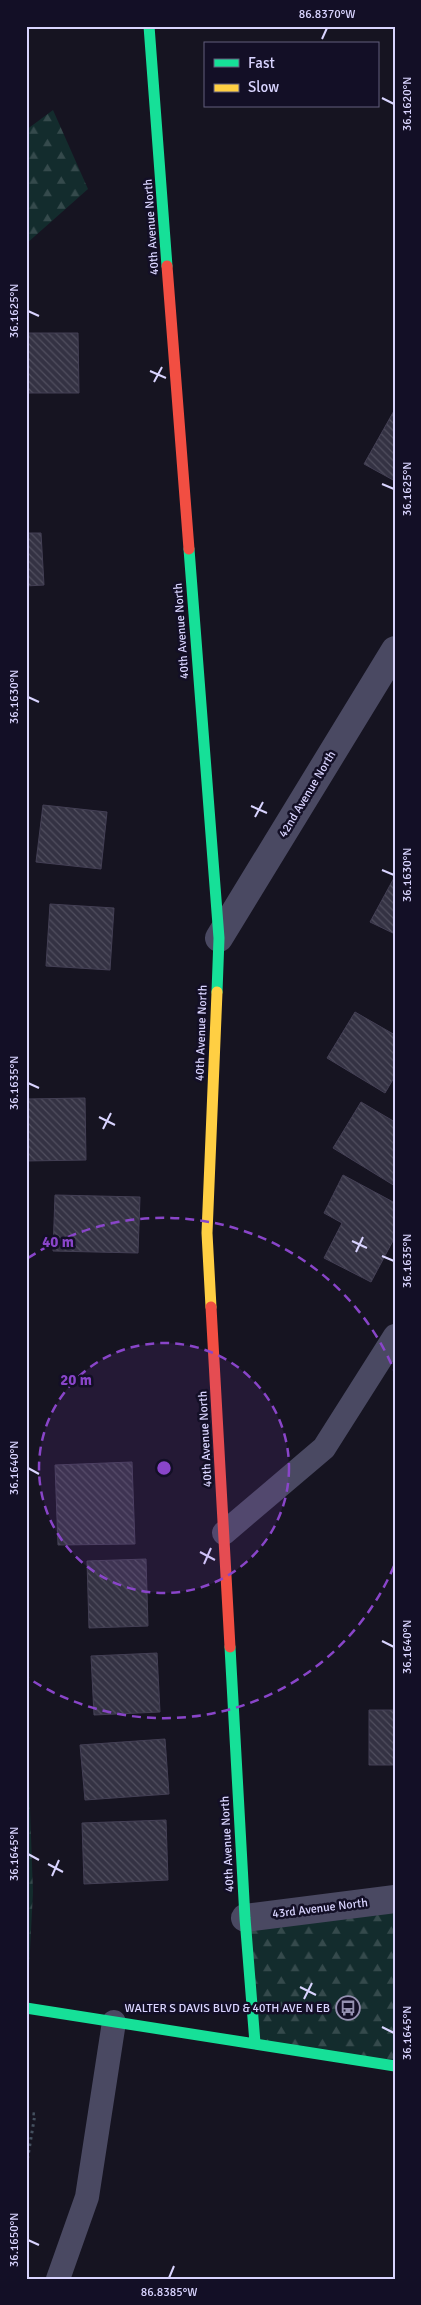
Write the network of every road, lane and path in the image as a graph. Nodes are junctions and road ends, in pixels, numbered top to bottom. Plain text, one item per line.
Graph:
1 (149, 26) edge
2 (395, 650) edge
3 (219, 938) junction
4 (395, 1336) edge
5 (224, 1533) junction
6 (395, 1899) edge
7 (245, 1918) junction
8 (26, 2008) edge
9 (114, 2022) junction
10 (255, 2043) junction
11 (395, 2066) edge
12 (26, 2113) edge
13 (26, 2168) edge
14 (58, 2279) edge

1 - 3 street, 40th Avenue North
2 - 3 street, 42nd Avenue North
3 - 5 street, 40th Avenue North
4 - 5 lane
5 - 7 street, 40th Avenue North
6 - 7 street, 43rd Avenue North
7 - 10 street, 40th Avenue North
8 - 9 street
9 - 10 street
9 - 14 lane
10 - 11 street
12 - 13 path

